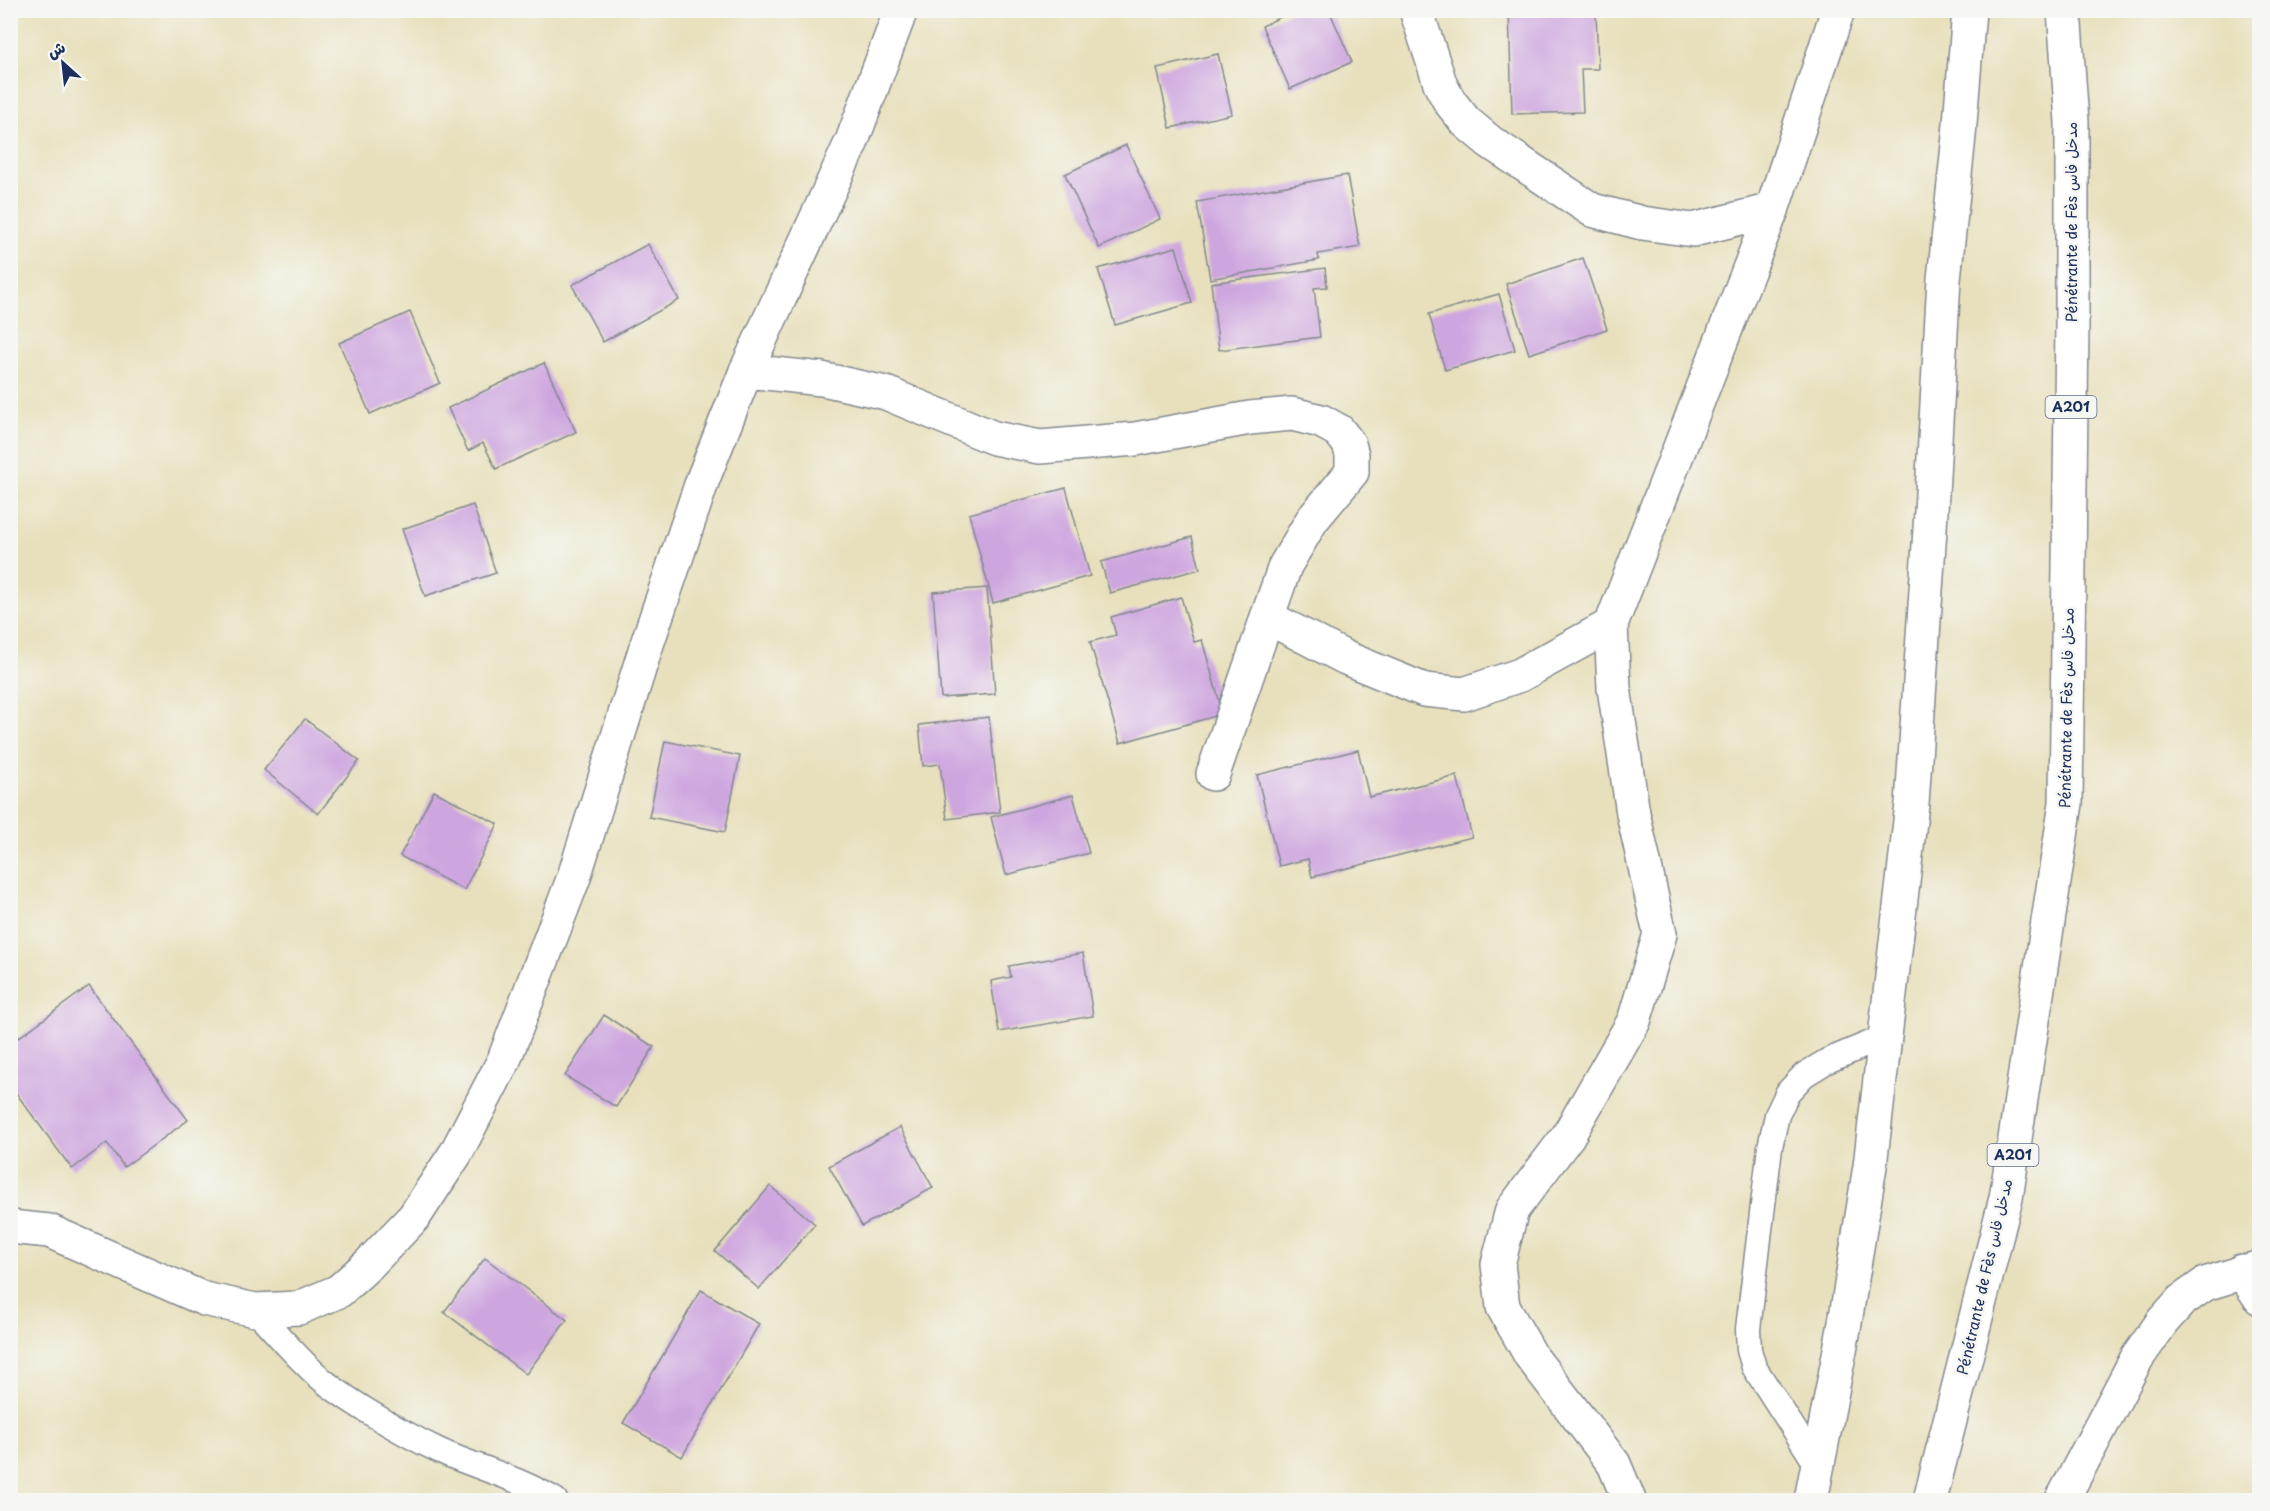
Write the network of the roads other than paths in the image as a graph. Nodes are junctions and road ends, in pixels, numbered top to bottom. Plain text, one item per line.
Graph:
1 (901, 10) edge
2 (1416, 10) edge
3 (1838, 10) edge
4 (1969, 10) edge
5 (2064, 10) edge
6 (1772, 210) junction
7 (746, 371) junction
8 (1267, 617) junction
9 (1611, 625) junction
10 (1213, 774) dead end
11 (1885, 1037) junction
12 (10, 1227) edge
13 (2255, 1280) edge
14 (255, 1310) junction
15 (1819, 1468) junction
16 (555, 1500) edge
17 (1629, 1500) edge
18 (1811, 1500) edge
19 (1930, 1500) edge
20 (2062, 1500) edge

1 - 7 main road
2 - 6 main road
3 - 6 main road
4 - 11 main road
5 - 19 main road, Pénétrante de Fès مدخل فاس / A201
6 - 9 main road
7 - 8 main road
7 - 14 main road
8 - 9 main road
8 - 10 main road
9 - 17 main road
11 - 15 main road
11 - 15 lane
12 - 14 main road
13 - 20 main road
14 - 16 lane
15 - 18 main road

